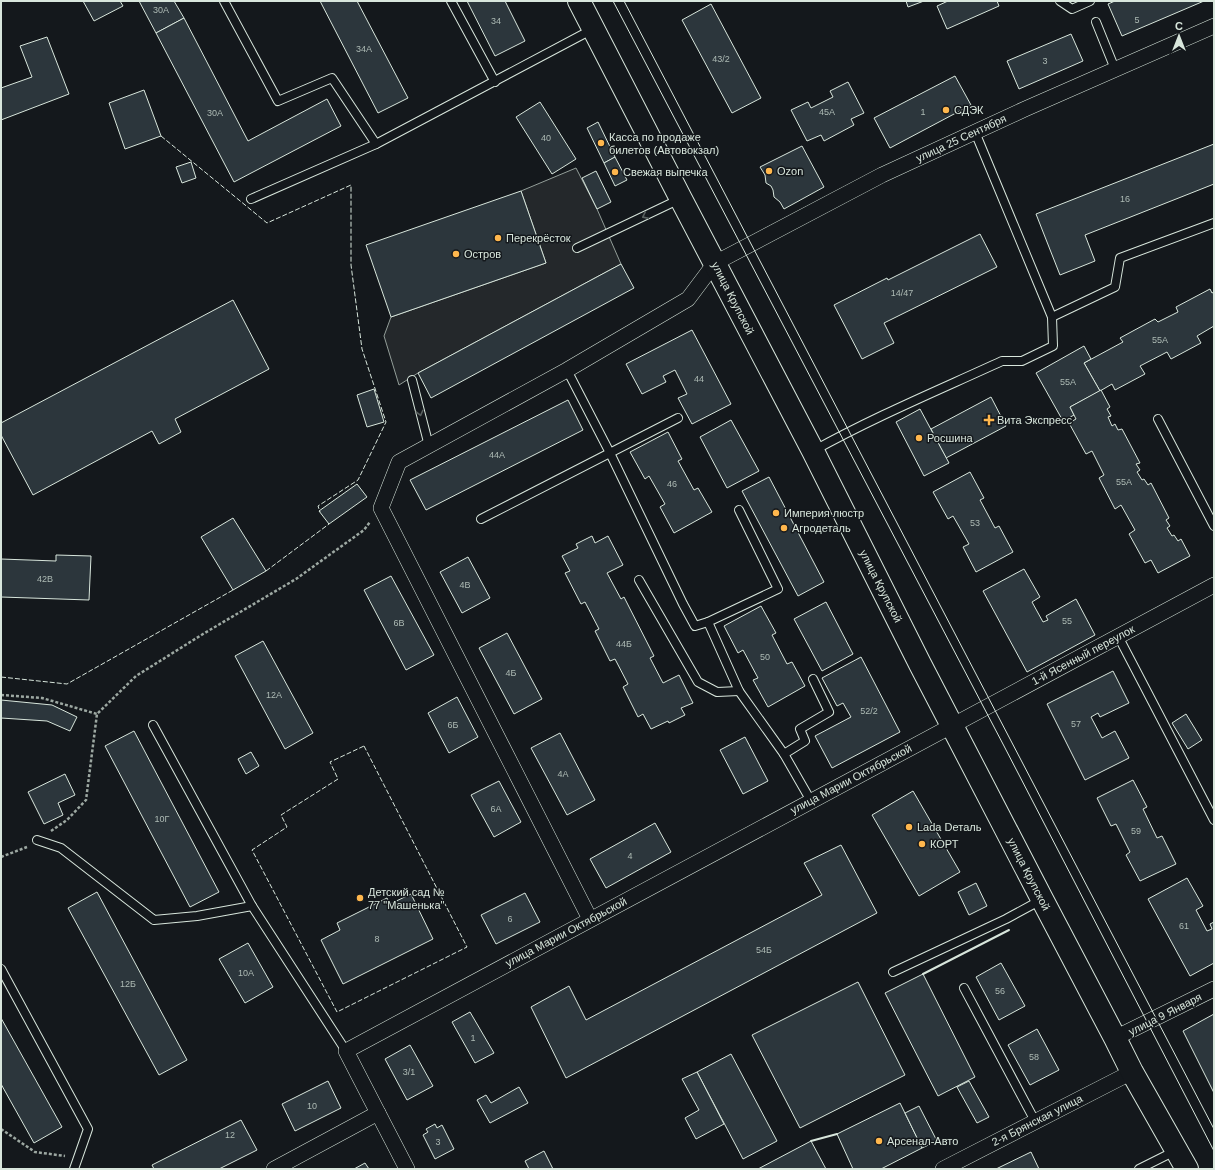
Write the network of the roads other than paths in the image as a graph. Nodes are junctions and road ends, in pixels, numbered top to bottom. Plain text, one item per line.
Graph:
1 (224, 1) edge
2 (451, 1) edge
3 (579, 1) edge
4 (1060, 1) edge
5 (1090, 1) edge
6 (1096, 22) dead end
7 (1214, 26) edge
8 (594, 29) junction
9 (1116, 69) junction
10 (494, 82) junction
11 (975, 132) junction
12 (376, 144) junction
13 (251, 199) dead end
14 (681, 199) junction
15 (1214, 223) edge
16 (577, 248) dead end
17 (715, 263) junction
18 (1052, 317) junction
19 (567, 370) junction
20 (412, 380) dead end
21 (678, 418) dead end
22 (1158, 419) dead end
23 (428, 446) junction
24 (813, 451) junction
25 (610, 453) junction
26 (740, 510) dead end
27 (481, 519) dead end
28 (1214, 526) edge
29 (639, 580) dead end
30 (1214, 585) edge
31 (708, 622) junction
32 (1118, 636) junction
33 (813, 679) dead end
34 (740, 691) junction
35 (153, 725) dead end
36 (952, 725) junction
37 (784, 754) junction
38 (811, 801) junction
39 (1214, 820) edge
40 (37, 840) road end
41 (1042, 899) junction
42 (252, 906) junction
43 (590, 919) junction
44 (1, 968) edge
45 (893, 972) dead end
46 (964, 988) dead end
47 (1214, 989) edge
48 (1115, 1038) junction
49 (346, 1051) junction
50 (1132, 1072) junction
51 (378, 1113) junction
52 (1035, 1121) junction
53 (1176, 1150) junction
54 (74, 1169) edge
55 (274, 1169) edge
56 (407, 1169) edge
57 (943, 1169) edge
58 (1139, 1169) edge
59 (1186, 1169) edge

1 - 12 lane
2 - 10 lane
3 - 8 main road, улица Крупской
4 - 5 lane
6 - 9 lane
7 - 9 street, улица 25 Сентября
8 - 10 lane
8 - 14 main road, улица Крупской
9 - 11 street, улица 25 Сентября
10 - 12 lane
11 - 17 street, улица 25 Сентября
11 - 18 lane
12 - 13 lane
14 -> 16 lane
14 - 17 main road, улица Крупской
15 - 18 lane
17 - 19 street
17 - 24 main road, улица Крупской
18 - 24 lane
19 - 23 street
19 - 25 lane
20 -> 23 lane
21 - 25 lane
22 - 28 lane
23 - 43 street
24 - 36 main road, улица Крупской
25 - 27 lane
25 - 31 lane
26 - 31 lane
29 - 34 lane
30 - 32 street, 1-й Ясенный переулок
31 - 34 lane
32 - 36 street, 1-й Ясенный переулок
32 - 39 lane
33 - 37 lane
34 - 37 lane
35 - 42 lane
36 - 38 street, улица Марии Октябрьской
36 - 41 main road, улица Крупской
37 - 38 lane
38 - 43 street, улица Марии Октябрьской
40 - 42 lane
41 - 45 lane
41 - 48 main road, улица Крупской
42 - 49 lane
43 - 49 street, улица Марии Октябрьской
44 - 54 lane
46 - 52 lane
47 - 48 street, улица 9 Января
48 - 50 main road, улица Крупской
49 - 51 street
50 - 52 street, 2-я Брянская улица
50 - 53 main road, улица Крупской
51 - 55 street
51 - 56 street
52 - 57 street, 2-я Брянская улица
53 - 58 lane
53 - 59 main road, улица Крупской

